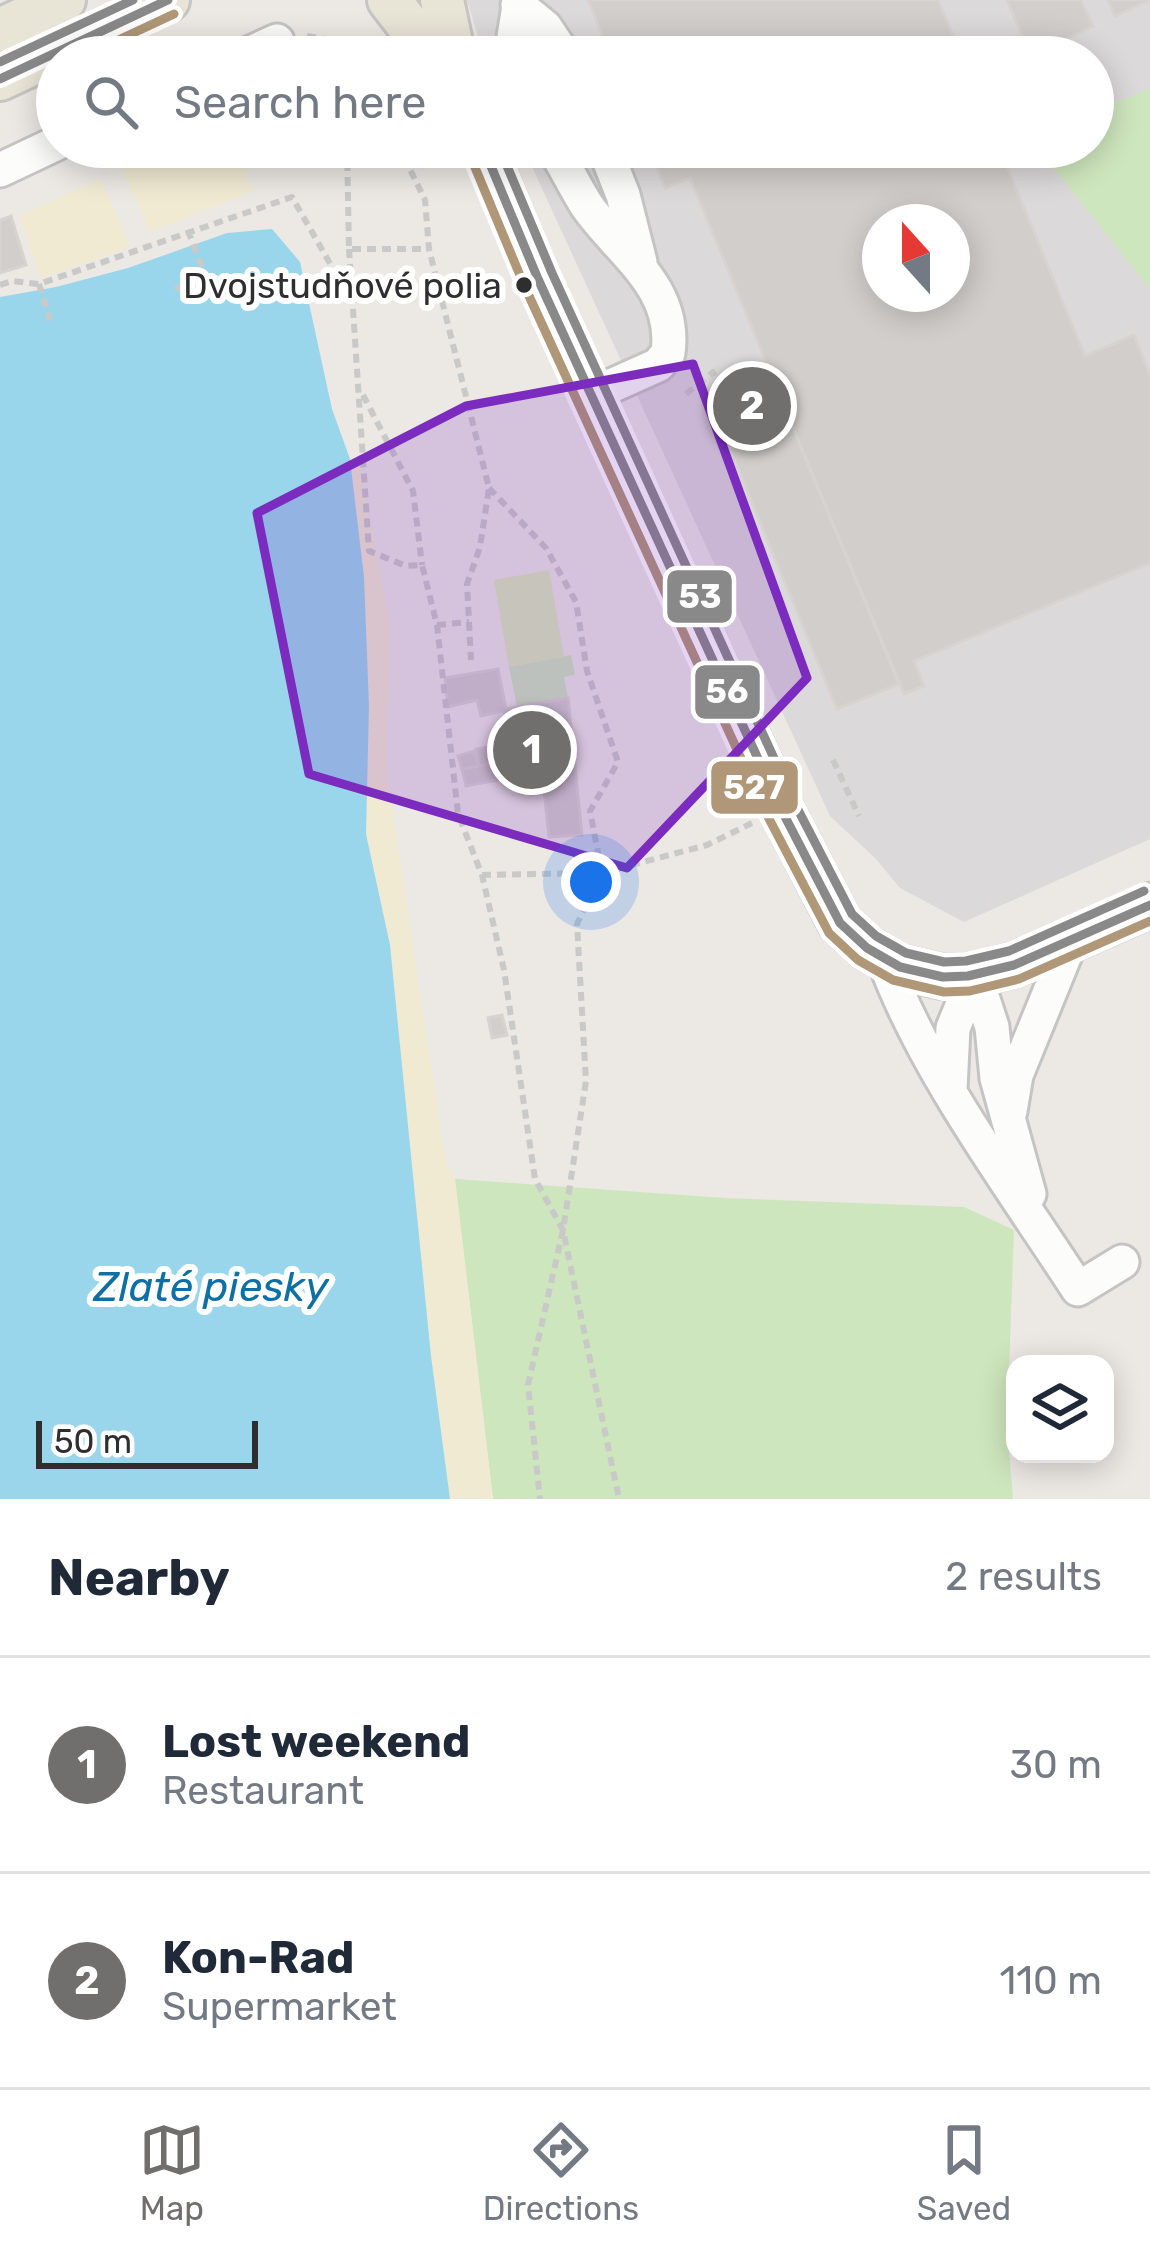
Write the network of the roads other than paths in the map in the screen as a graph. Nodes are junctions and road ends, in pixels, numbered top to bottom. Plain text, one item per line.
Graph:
1 (64, 0) edge
2 (168, 0) edge
3 (389, 0) edge
4 (442, 0) edge
5 (519, 3) edge
6 (0, 30) edge
7 (91, 36) edge
8 (417, 36) edge
9 (450, 36) edge
10 (514, 36) edge
11 (551, 36) edge
12 (36, 62) edge
13 (0, 79) edge
14 (36, 153) edge
15 (492, 168) edge
16 (566, 168) edge
17 (612, 168) edge
18 (0, 170) edge
19 (642, 269) junction
20 (590, 395) junction
21 (1150, 905) edge
22 (1071, 940) junction
23 (884, 959) junction
24 (975, 975) junction
25 (950, 1089) junction
26 (1009, 1119) junction
27 (1038, 1228) junction
28 (1122, 1262) dead end

1 - 6 main road
2 - 7 main road
3 - 8 main road
4 - 9 main road
5 - 10 lane
5 - 11 lane
12 - 13 main road
14 - 18 lane
15 - 20 main road
16 - 19 lane
17 - 19 lane
19 - 20 lane
20 - 23 main road
21 - 22 main road
22 - 24 main road
22 - 26 lane
23 - 24 main road
23 - 25 lane
24 - 25 lane
24 - 26 lane
25 - 27 lane
26 - 27 lane
27 - 28 lane

